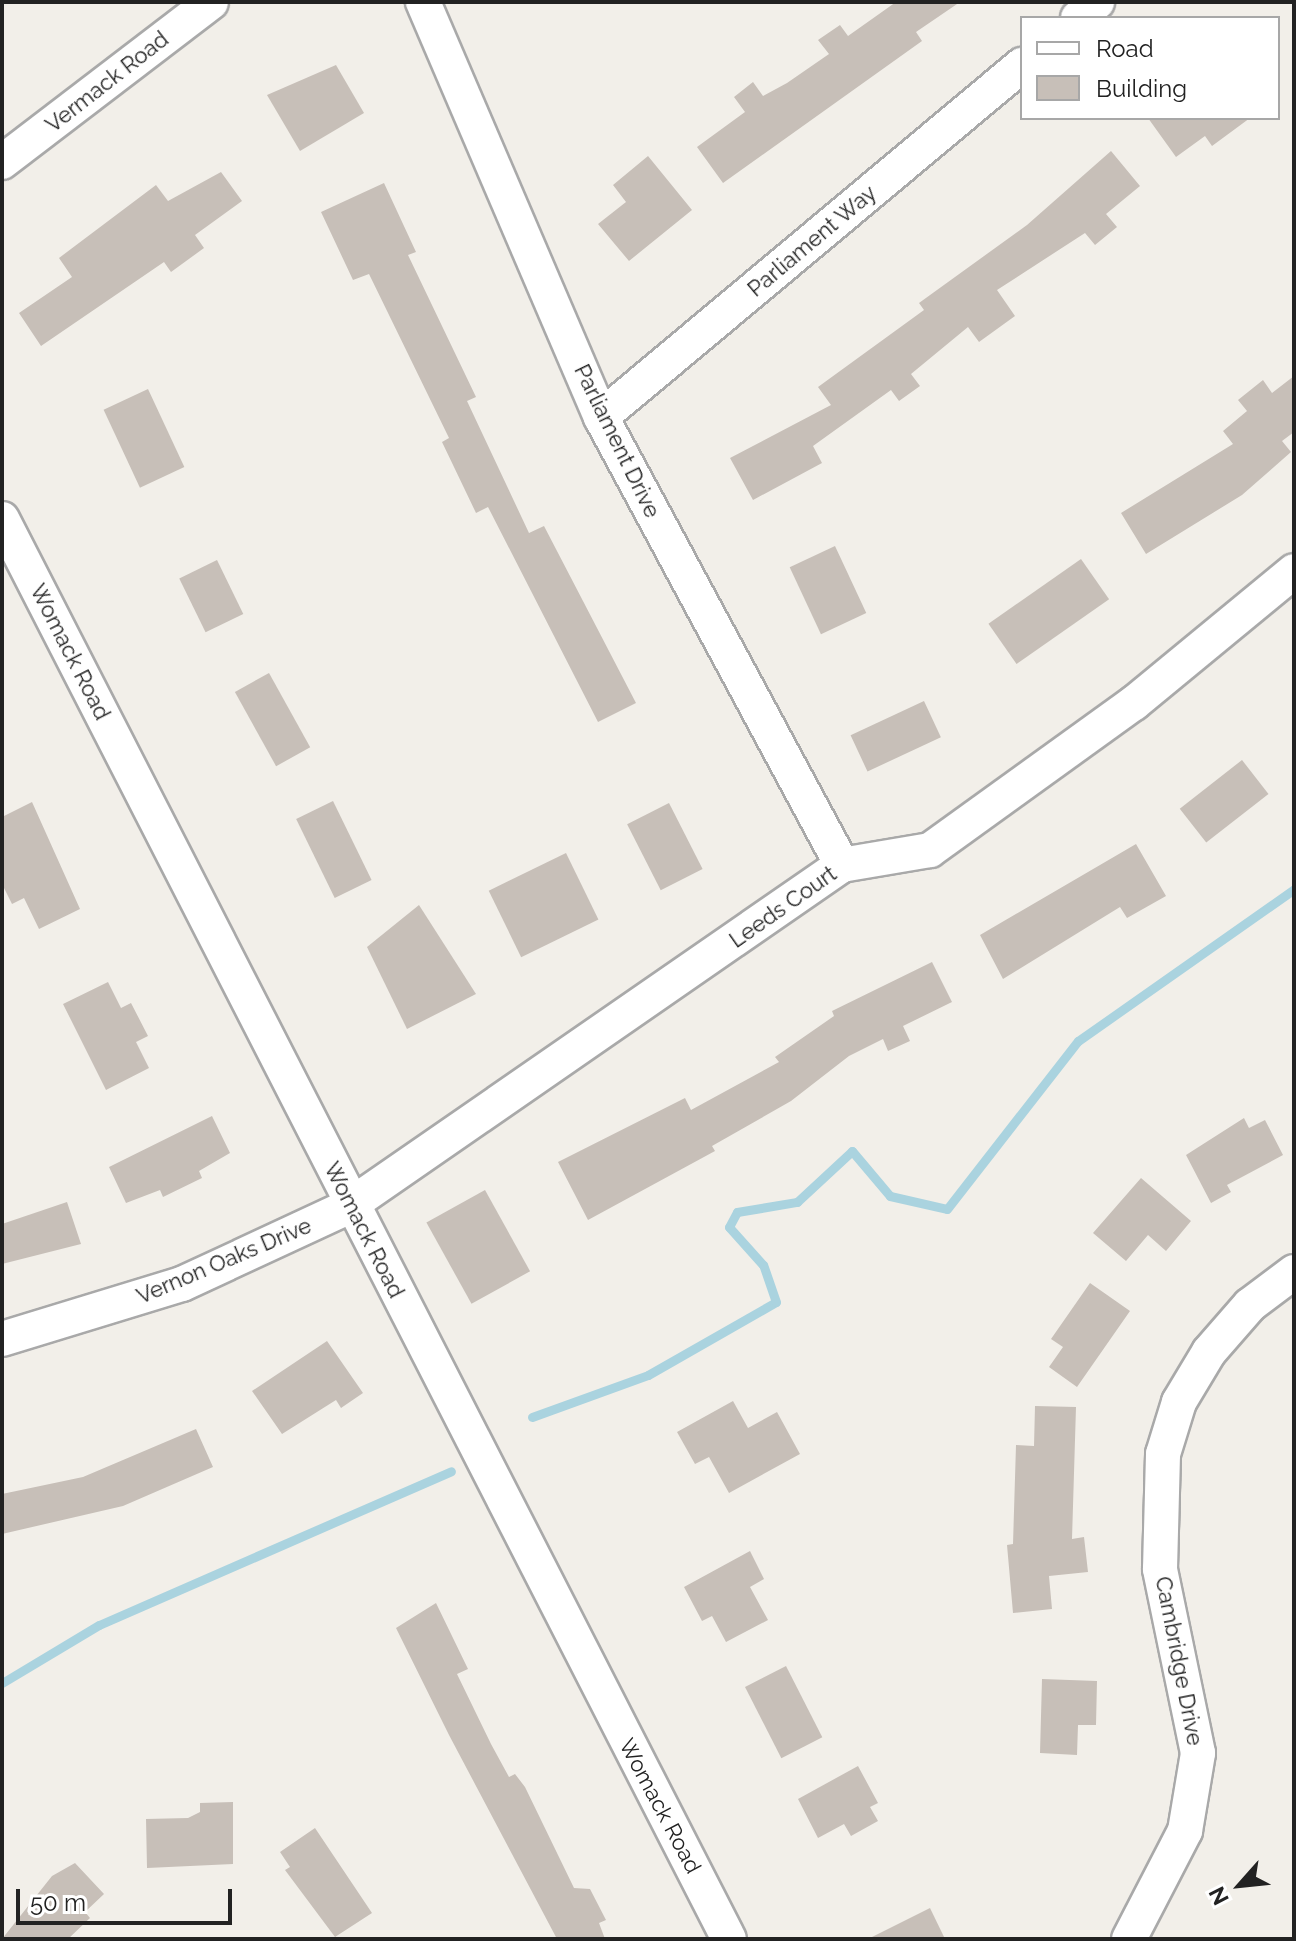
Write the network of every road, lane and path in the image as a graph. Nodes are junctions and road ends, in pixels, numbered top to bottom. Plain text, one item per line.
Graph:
1 (211, 2) edge
2 (423, 2) edge
3 (1097, 2) edge
4 (1080, 16) edge
5 (1020, 67) edge
6 (2, 162) edge
7 (601, 417) junction
8 (2, 519) edge
9 (1294, 571) edge
10 (842, 865) junction
11 (351, 1205) junction
12 (1294, 1272) edge
13 (2, 1339) edge
14 (729, 1939) edge
15 (1129, 1939) edge

1 - 6 street, Vermack Road
2 - 7 street, Parliament Drive
3 - 4 street
5 - 7 street, Parliament Way
7 - 10 street, Parliament Drive
8 - 11 street, Womack Road
9 - 10 street, Leeds Court
10 - 11 street, Leeds Court
11 - 13 street, Vernon Oaks Drive
11 - 14 street, Womack Road
12 - 15 street, Cambridge Drive

